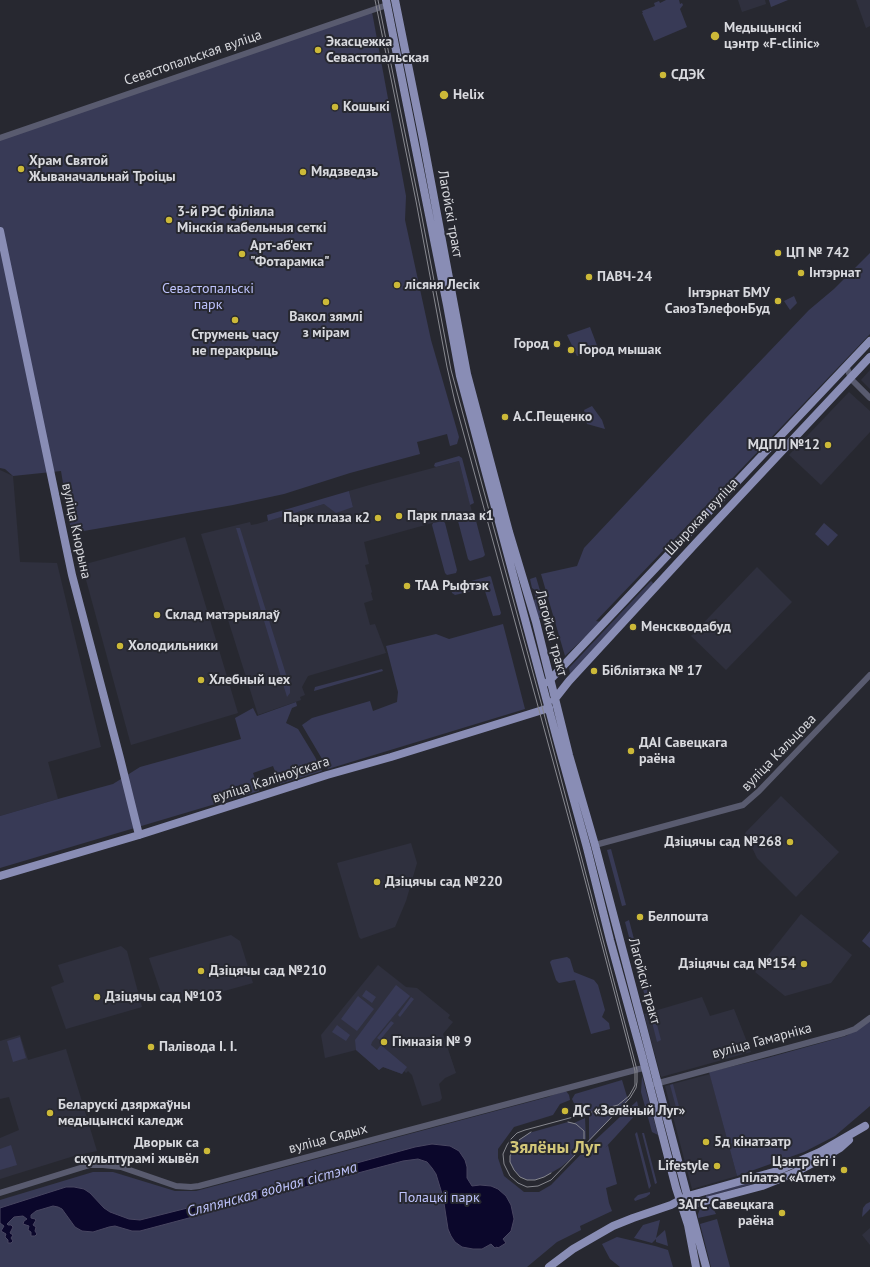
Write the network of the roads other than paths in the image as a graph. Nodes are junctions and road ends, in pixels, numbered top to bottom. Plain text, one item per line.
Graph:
1 (393, 2) edge
2 (0, 138) edge
3 (0, 231) edge
4 (870, 341) edge
5 (870, 357) edge
6 (846, 366) junction
7 (851, 377) junction
8 (870, 398) edge
9 (481, 443) junction
10 (652, 572) junction
11 (661, 581) junction
12 (551, 675) junction
13 (870, 675) edge
14 (544, 687) junction
15 (555, 697) junction
16 (549, 708) junction
17 (139, 835) junction
18 (591, 847) junction
19 (0, 876) edge
20 (619, 937) junction
21 (610, 940) junction
22 (870, 1018) edge
23 (645, 1068) junction
24 (657, 1082) junction
25 (650, 1089) junction
26 (868, 1123) edge
27 (759, 1177) junction
28 (762, 1186) junction
29 (0, 1193) edge
30 (688, 1196) junction
31 (684, 1204) junction
32 (549, 1267) edge
33 (696, 1267) edge
34 (706, 1267) edge

1 - 2 street, Севастопальская вуліца
1 - 9 main road, Лагойскі тракт
3 - 17 main road, вуліца Кнорына
4 - 6 main road, Шырокая вуліца
5 - 7 main road, Шырокая вуліца
6 - 7 street
6 - 10 main road, Шырокая вуліца
7 - 8 street
7 - 11 main road, Шырокая вуліца
9 - 12 main road, Лагойскі тракт
9 - 14 main road, Лагойскі тракт
10 - 11 main road
10 - 12 main road, Шырокая вуліца
11 - 15 main road, Шырокая вуліца
12 - 14 main road, Шырокая вуліца
12 - 15 main road, Лагойскі тракт
13 - 18 street, вуліца Кальцова
14 - 16 main road, Лагойскі тракт
15 - 16 main road, Шырокая вуліца
15 - 18 main road, Лагойскі тракт
16 - 17 main road, вуліца Каліноўскага
16 - 18 main road, Лагойскі тракт
17 - 19 main road, вуліца Каліноўскага
18 - 20 main road, Лагойскі тракт
18 - 21 main road, Лагойскі тракт
20 - 21 main road
20 - 24 main road, Лагойскі тракт
21 - 23 main road, Лагойскі тракт
22 - 24 street, вуліца Гамарніка
23 - 24 street
23 - 25 main road, Лагойскі тракт
23 - 29 street, вуліца Сядых
24 - 25 street
24 - 30 main road, Лагойскі тракт
25 - 31 main road, Лагойскі тракт
26 - 27 main road
26 - 28 main road
27 - 28 main road
27 - 30 main road
28 - 31 main road
30 - 31 main road
31 - 32 main road
31 - 33 main road, Лагойскі тракт
31 - 34 main road, Лагойскі тракт

